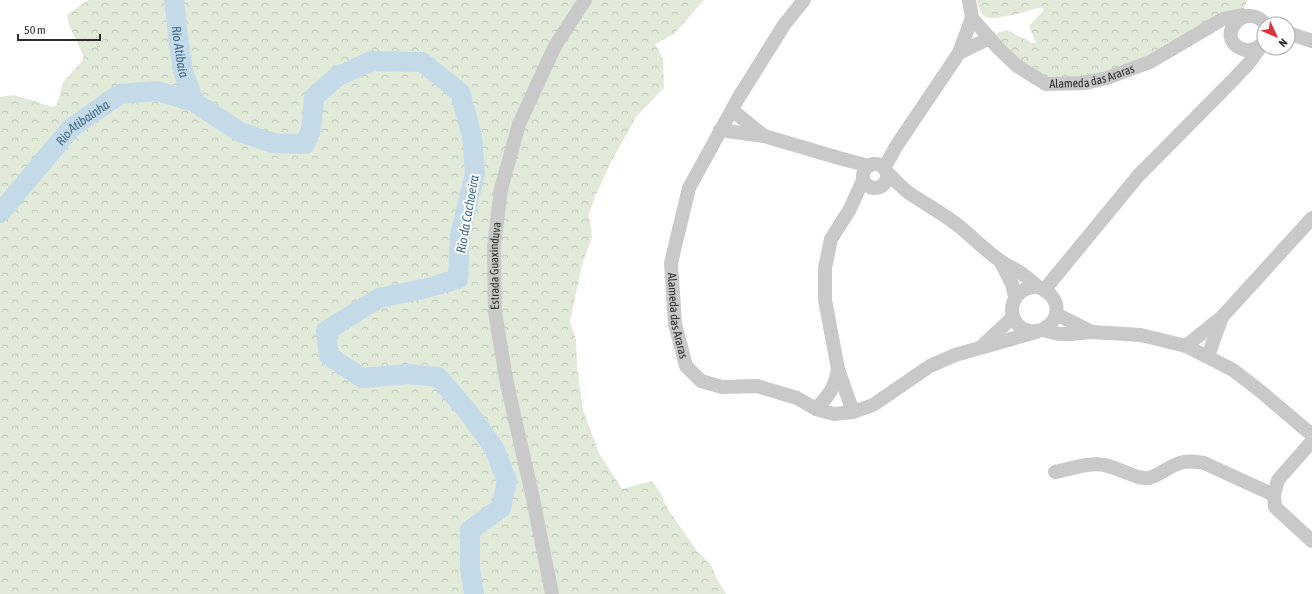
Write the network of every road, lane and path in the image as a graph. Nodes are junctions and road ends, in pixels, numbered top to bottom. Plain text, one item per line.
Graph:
1 (584, 0) edge
2 (804, 0) edge
3 (969, 0) edge
4 (1242, 15) junction
5 (1258, 16) edge
6 (972, 18) junction
7 (1198, 34) junction
8 (1231, 34) junction
9 (1296, 36) edge
10 (990, 38) junction
11 (1296, 39) edge
12 (1307, 39) edge
13 (1240, 48) junction
14 (1256, 48) edge
15 (959, 53) junction
16 (1256, 53) edge
17 (1234, 79) junction
18 (732, 110) junction
19 (720, 130) junction
20 (764, 136) junction
21 (874, 175) junction
22 (1312, 218) edge
23 (1001, 262) junction
24 (1042, 288) junction
25 (1015, 297) junction
26 (1056, 314) junction
27 (1013, 317) junction
28 (1222, 317) junction
29 (1040, 331) junction
30 (1092, 332) junction
31 (981, 346) junction
32 (1186, 346) junction
33 (1208, 356) junction
34 (838, 369) junction
35 (816, 409) junction
36 (853, 412) junction
37 (1312, 435) edge
38 (1312, 441) edge
39 (1055, 472) dead end
40 (1274, 494) junction
41 (1312, 541) edge
42 (552, 594) edge

1 - 42 street, Estrada Guaxinduva
2 - 18 street, Alameda das Araras
3 - 6 street
4 - 5 street
4 - 7 street, Alameda das Araras
4 - 8 street
6 - 10 street, Alameda das Araras
6 - 15 street
7 - 8 street
7 - 10 street, Alameda das Araras
8 - 13 street
9 - 12 street
10 - 15 street
11 - 12 street
13 - 14 street
13 - 17 street
15 - 21 street
16 - 17 street
17 - 24 street
18 - 19 street, Alameda das Araras
18 - 20 street
19 - 20 street
19 - 35 street, Alameda das Araras
20 - 21 street
21 - 23 street
21 - 34 street
22 - 28 street
23 - 24 street
23 - 25 street
24 - 25 street
24 - 26 street
25 - 27 street
26 - 29 street
26 - 30 street
27 - 29 street
27 - 31 street
28 - 32 street
28 - 33 street
29 - 30 street
29 - 31 street, Alameda das Araras
30 - 32 street
31 - 36 street, Alameda das Araras
32 - 33 street
33 - 37 street
34 - 35 street
34 - 36 street
35 - 36 street, Alameda das Araras
38 - 40 street
39 - 40 street
40 - 41 street

